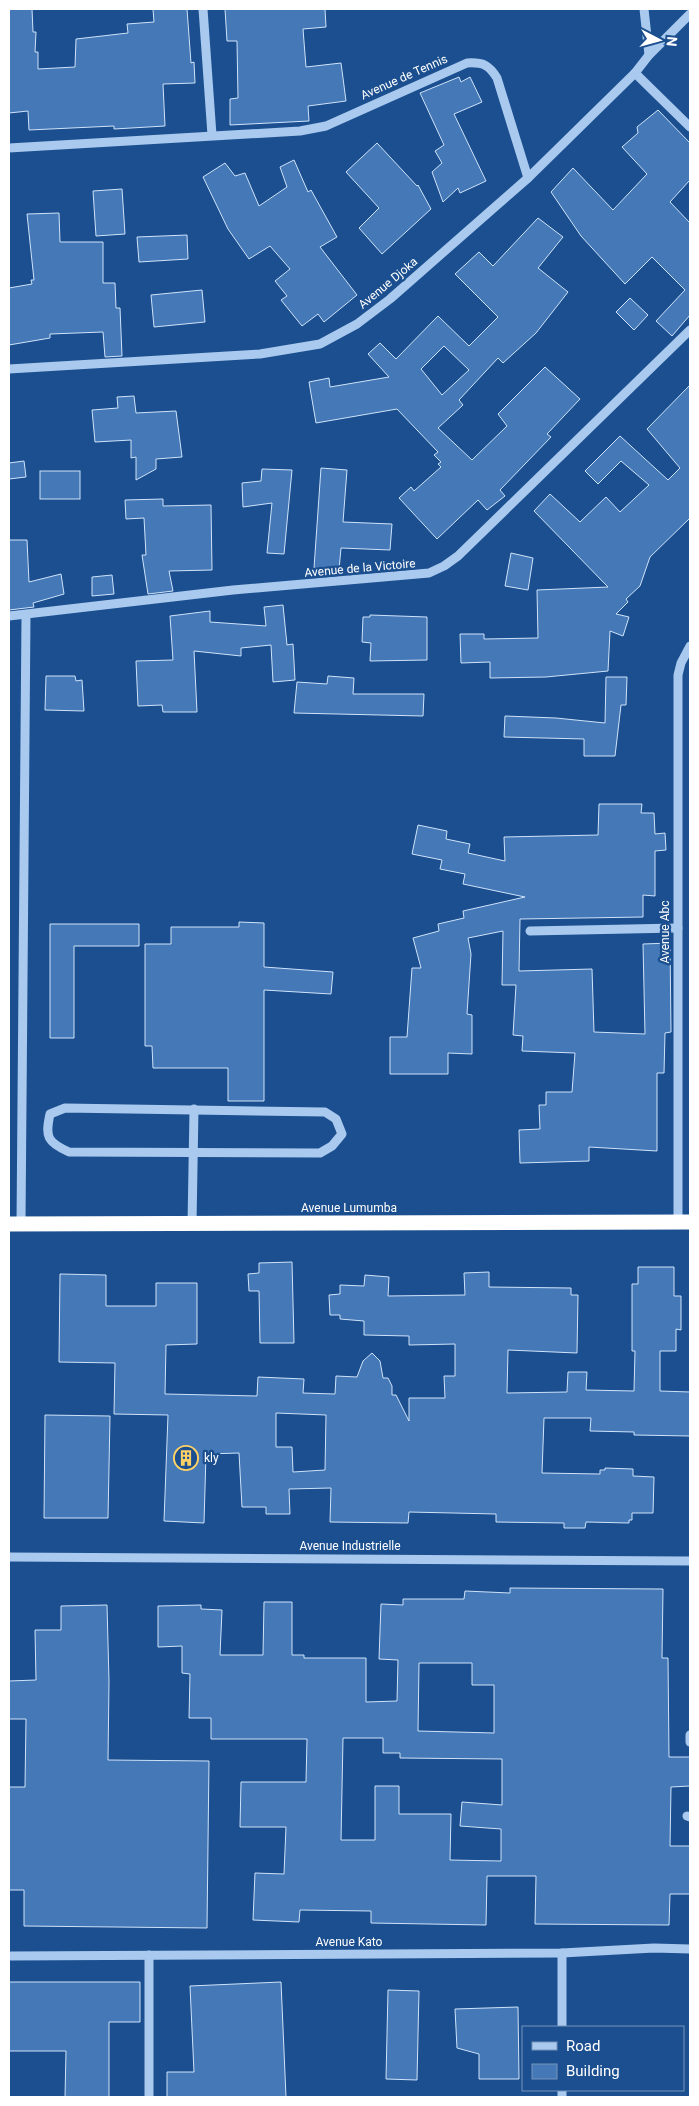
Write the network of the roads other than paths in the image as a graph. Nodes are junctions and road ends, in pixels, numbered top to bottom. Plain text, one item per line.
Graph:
1 (203, 9) edge
2 (644, 9) edge
3 (690, 14) edge
4 (649, 55) junction
5 (635, 73) junction
6 (690, 127) edge
7 (212, 135) junction
8 (9, 148) edge
9 (528, 178) junction
10 (690, 330) edge
11 (9, 369) edge
12 (9, 616) edge
13 (26, 616) junction
14 (690, 646) edge
15 (678, 928) junction
16 (530, 931) dead end
17 (194, 1110) junction
18 (193, 1152) junction
19 (684, 1222) edge
20 (15, 1224) edge
21 (192, 1224) junction
22 (9, 1557) edge
23 (690, 1561) edge
24 (690, 1735) edge
25 (690, 1742) edge
26 (690, 1949) edge
27 (562, 1953) junction
28 (9, 1956) edge
29 (149, 1956) junction
30 (562, 2026) edge
31 (149, 2097) edge

1 - 7 street
2 - 4 street
3 - 4 street, Avenue Djoka
4 - 5 street, Avenue Djoka
5 - 6 street
5 - 9 street, Avenue Djoka
7 - 8 street, Avenue de Tennis
7 - 9 street, Avenue de Tennis
9 - 11 street, Avenue Djoka
10 - 13 street, Avenue de la Victoire
12 - 13 street, Avenue de la Victoire
13 - 20 street
14 - 15 street, Avenue Abc
15 - 16 street
15 - 19 street, Avenue Abc
17 - 18 street
17 - 18 street
17 - 18 street
18 - 21 street
19 - 21 highway, Avenue Lumumba
20 - 21 highway, Avenue Lumumba
22 - 23 street, Avenue Industrielle
24 - 25 street
26 - 27 street, Avenue Kato
27 - 29 street, Avenue Kato
27 - 30 street
28 - 29 street, Avenue Kato
29 - 31 street

